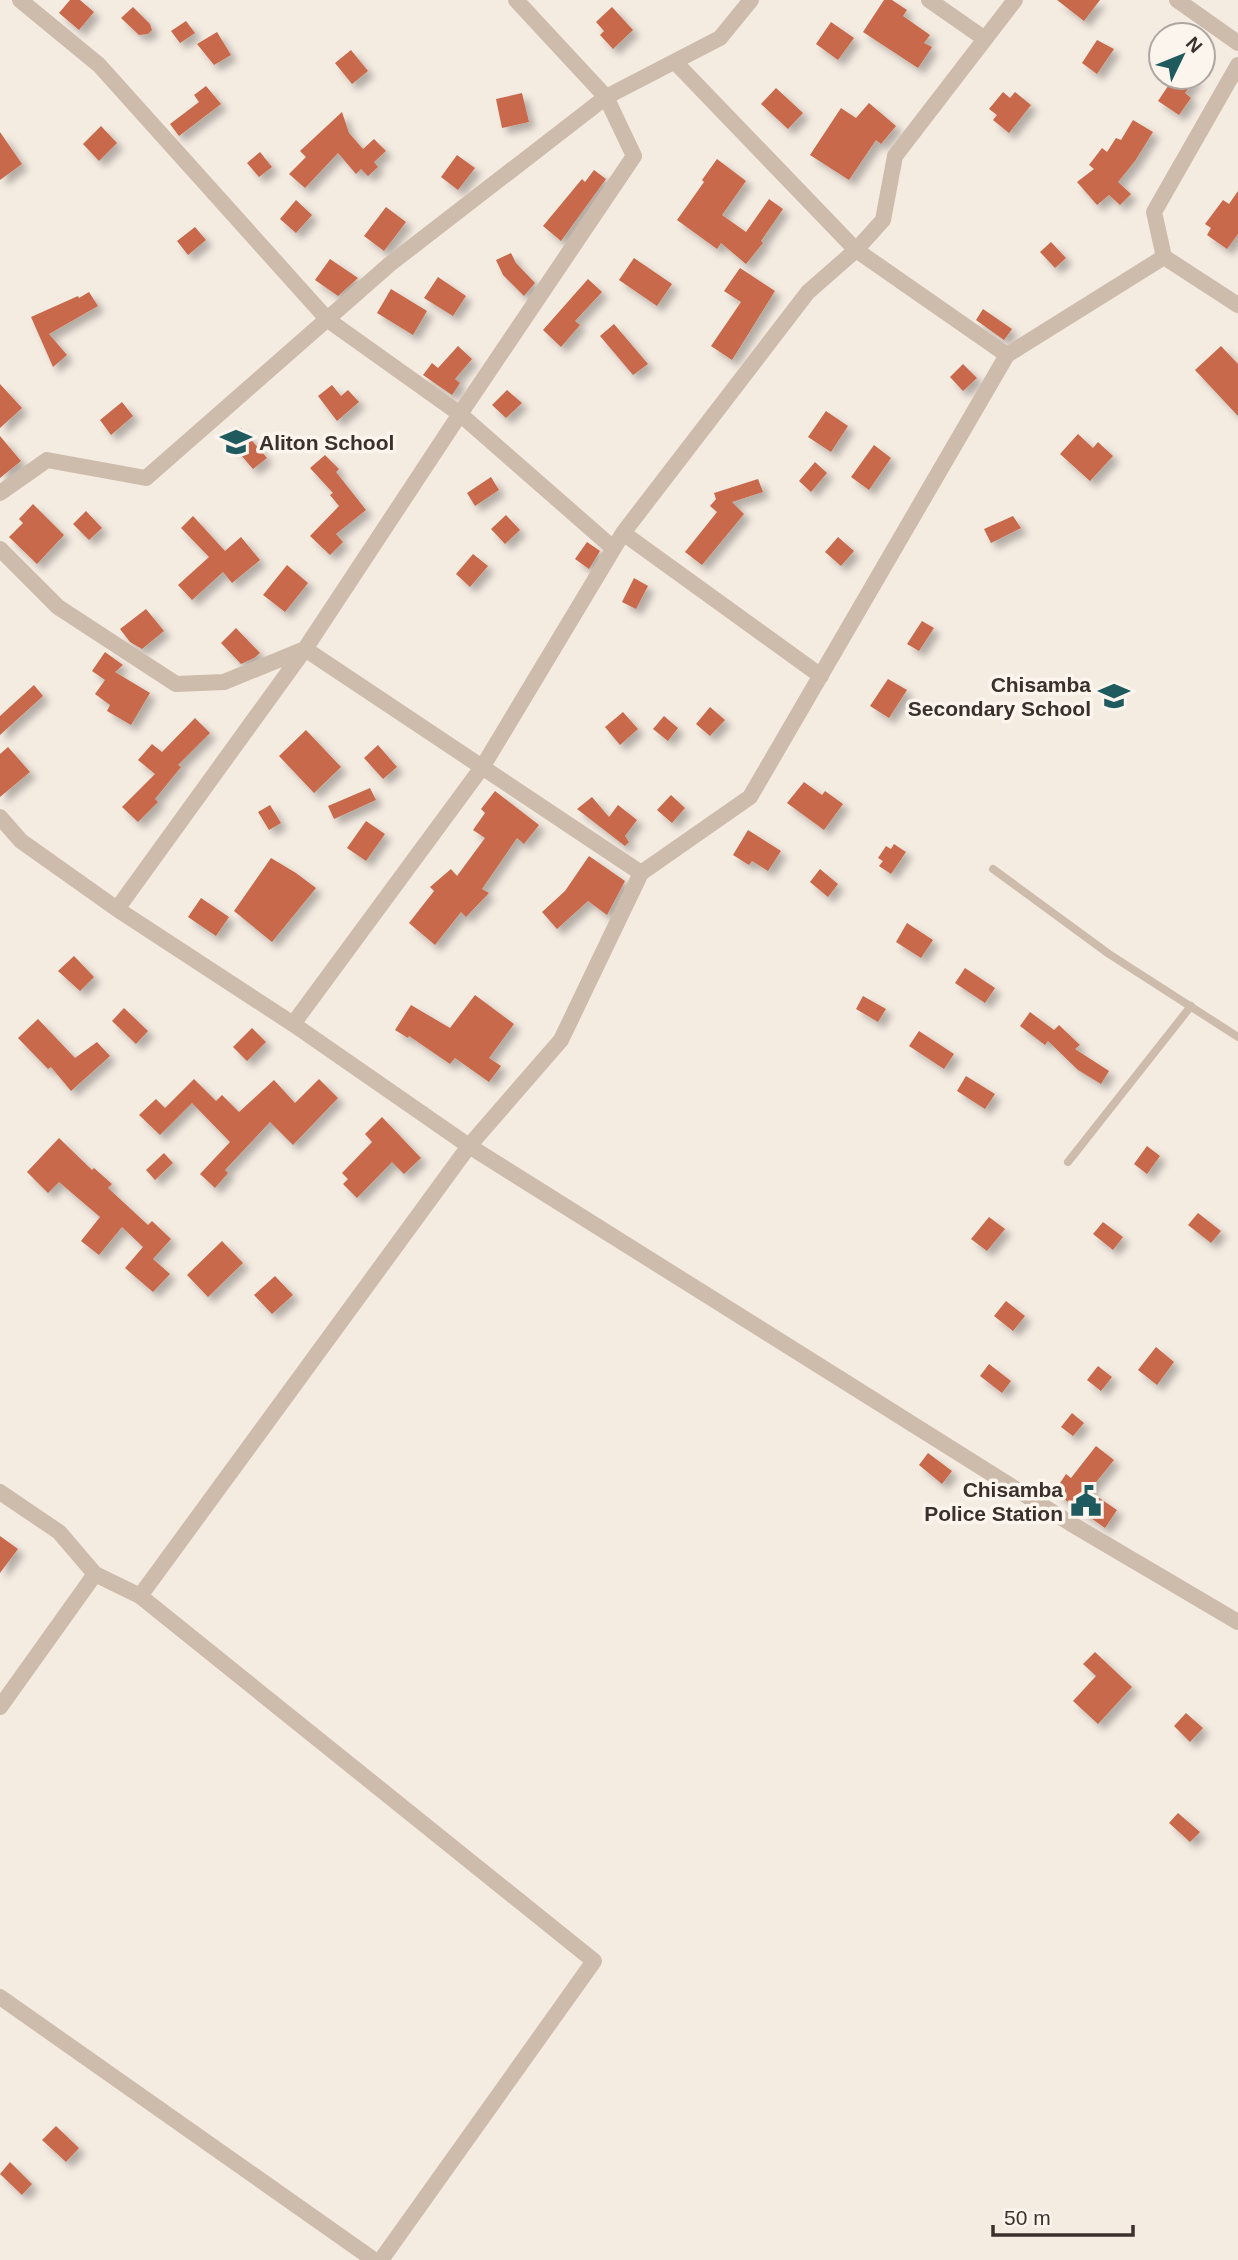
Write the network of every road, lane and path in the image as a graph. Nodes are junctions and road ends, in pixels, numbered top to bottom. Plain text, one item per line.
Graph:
1 (20, 0) edge
2 (516, 0) edge
3 (751, 0) edge
4 (929, 0) edge
5 (1015, 0) edge
6 (1177, 0) edge
7 (985, 39) junction
8 (1238, 43) edge
9 (674, 62) junction
10 (1238, 65) edge
11 (606, 97) junction
12 (856, 250) junction
13 (1164, 257) junction
14 (1238, 306) edge
15 (328, 320) junction
16 (1007, 355) junction
17 (460, 414) junction
18 (0, 493) edge
19 (623, 533) junction
20 (613, 548) junction
21 (0, 549) edge
22 (305, 649) junction
23 (821, 676) junction
24 (483, 766) junction
25 (0, 817) edge
26 (993, 869) dead end
27 (641, 873) junction
28 (117, 909) junction
29 (1191, 1006) junction
30 (293, 1024) junction
31 (1238, 1037) edge
32 (469, 1146) junction
33 (1069, 1162) dead end
34 (0, 1492) edge
35 (96, 1574) junction
36 (140, 1597) junction
37 (1238, 1622) edge
38 (0, 1707) edge
39 (0, 1997) edge
40 (374, 2260) edge
41 (381, 2260) edge

1 - 15 street
2 - 11 street
3 - 9 street
4 - 7 street
5 - 7 street
6 - 8 street
7 - 12 street
9 - 11 street
9 - 12 street
10 - 13 street
11 - 15 street
11 - 17 street
12 - 16 street
12 - 19 street
13 - 14 street
13 - 16 street
15 - 17 street
15 - 18 street
16 - 23 street
17 - 20 street
17 - 22 street
19 - 20 street
19 - 23 street
20 - 24 street
21 - 22 street
22 - 24 street
22 - 28 street
23 - 27 street
24 - 27 street
24 - 30 street
25 - 28 street
26 - 29 lane
27 - 32 street
28 - 30 street
29 - 31 lane
29 - 33 lane
30 - 32 street
32 - 36 street
32 - 37 street
34 - 35 street
35 - 36 street
35 - 38 street
36 - 41 street
39 - 40 street

